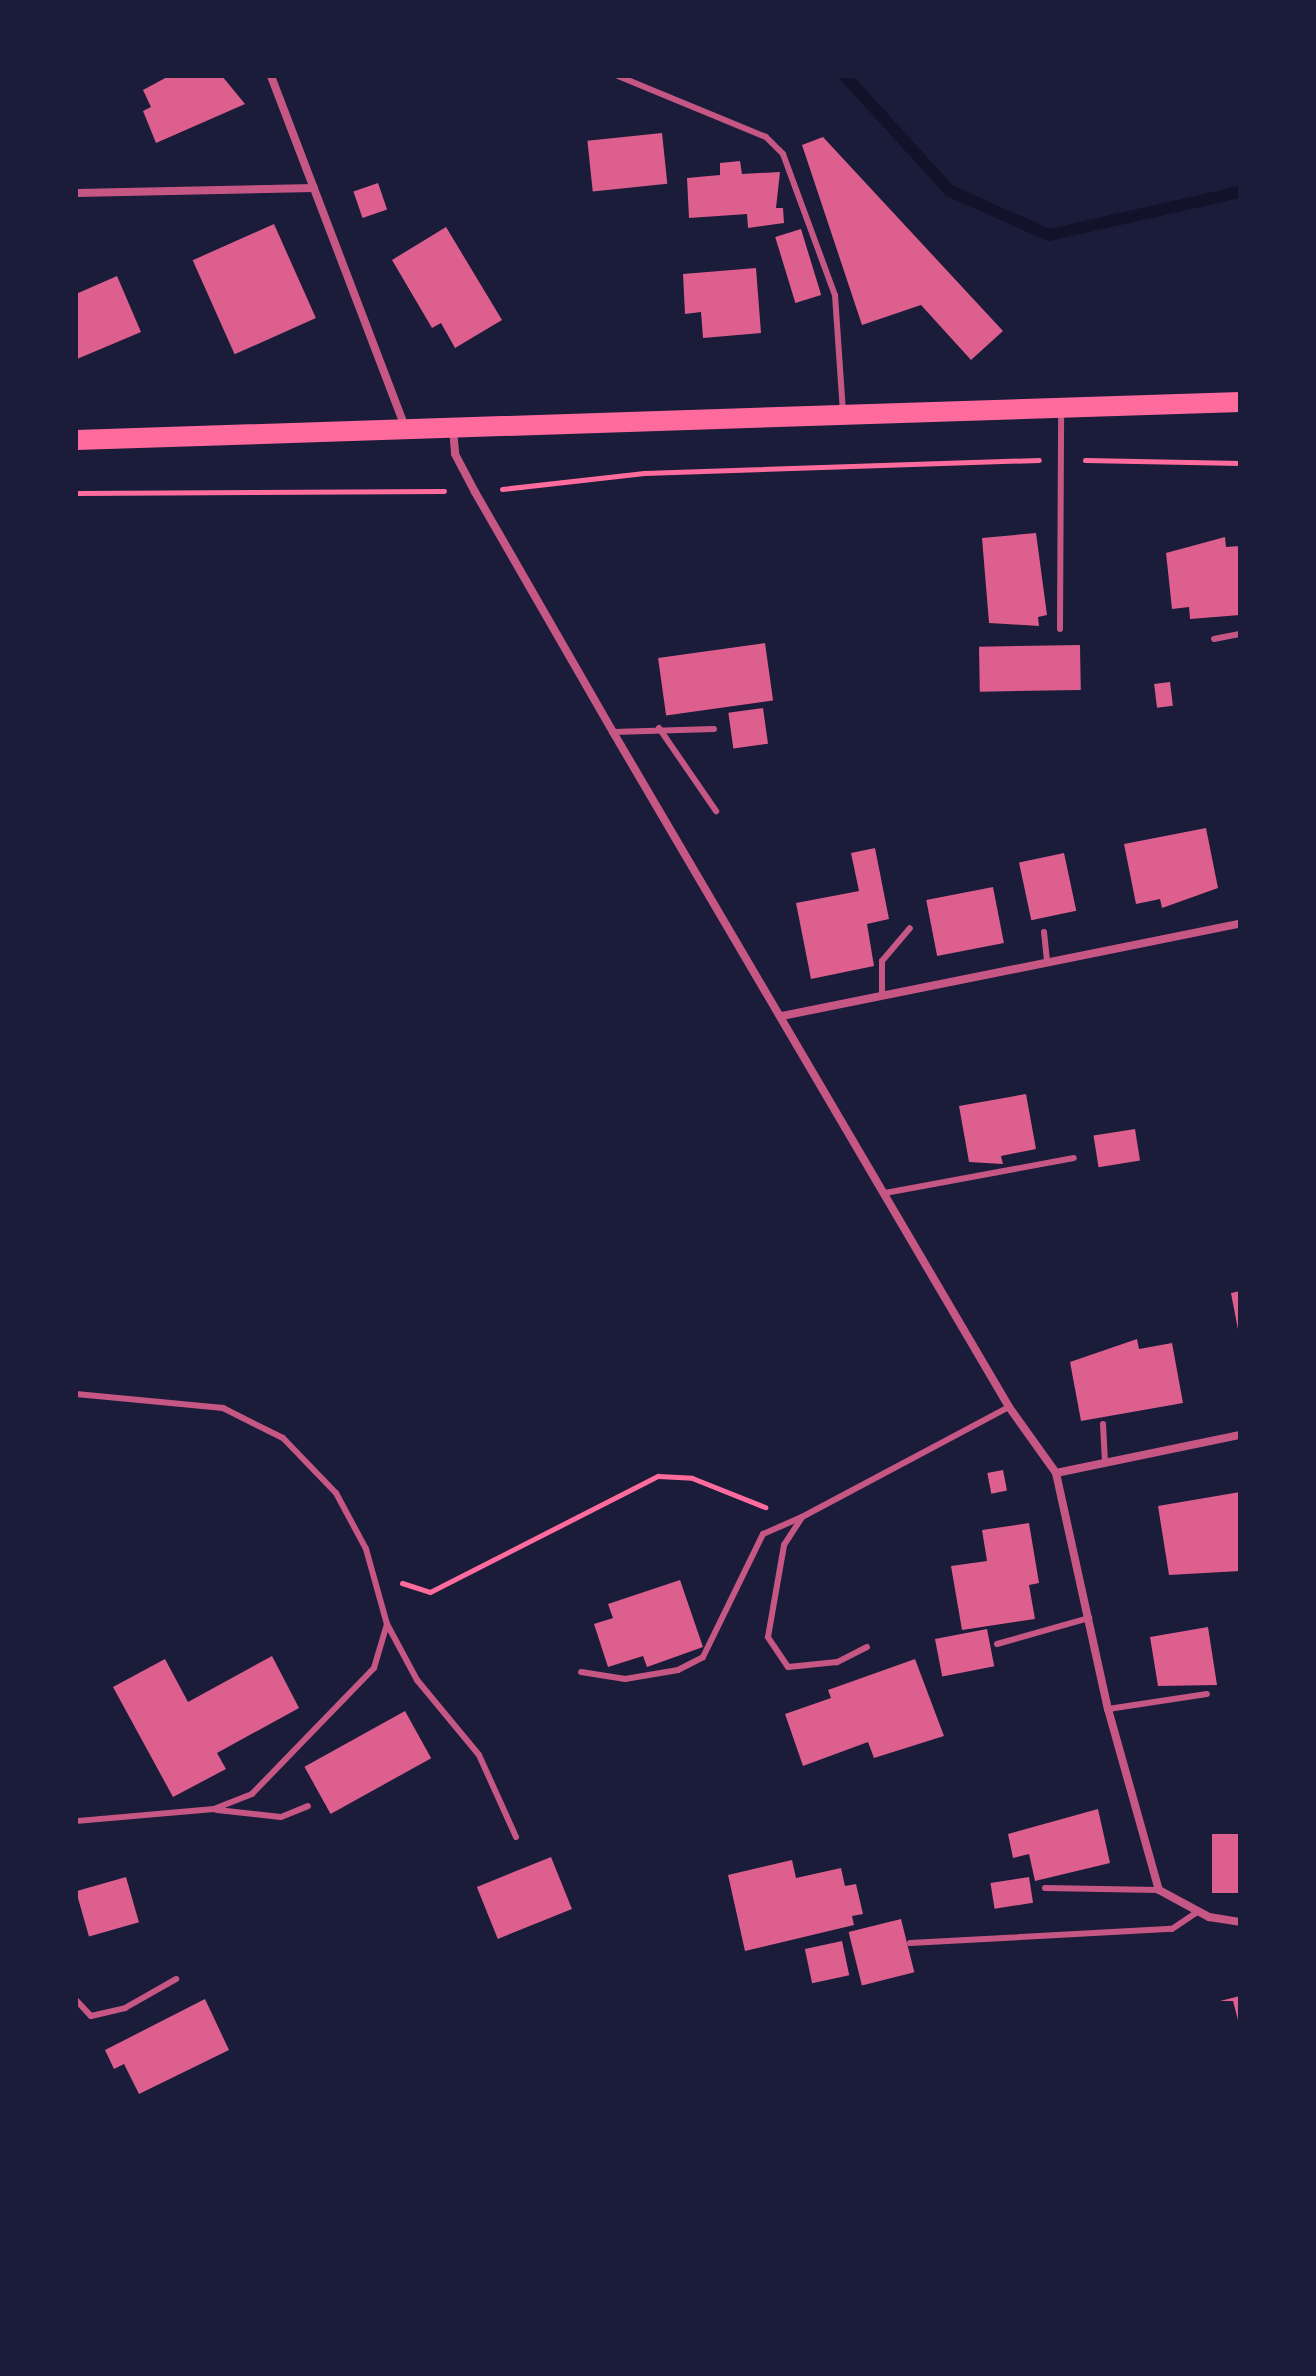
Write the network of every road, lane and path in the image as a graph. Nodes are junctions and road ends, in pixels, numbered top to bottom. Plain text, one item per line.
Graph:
1 (271, 76) edge
2 (618, 76) edge
3 (314, 188) junction
4 (76, 193) edge
5 (1240, 402) edge
6 (1061, 408) junction
7 (843, 415) junction
8 (453, 428) junction
9 (406, 429) junction
10 (76, 440) edge
11 (1061, 459) junction
12 (1240, 463) edge
13 (475, 492) junction
14 (76, 493) edge
15 (1060, 629) dead end
16 (1240, 634) edge
17 (1214, 639) dead end
18 (659, 728) junction
19 (714, 729) dead end
20 (613, 732) junction
21 (716, 811) dead end
22 (1240, 924) edge
23 (910, 928) dead end
24 (1044, 932) dead end
25 (1047, 960) junction
26 (882, 993) junction
27 (782, 1016) junction
28 (1074, 1158) dead end
29 (885, 1193) junction
30 (76, 1394) edge
31 (1009, 1407) junction
32 (1103, 1424) dead end
33 (1240, 1435) edge
34 (1105, 1463) junction
35 (1056, 1473) junction
36 (802, 1517) junction
37 (377, 1579) junction
38 (1089, 1618) junction
39 (387, 1624) junction
40 (997, 1644) dead end
41 (867, 1647) dead end
42 (581, 1672) dead end
43 (1207, 1694) dead end
44 (1108, 1709) junction
45 (308, 1806) dead end
46 (214, 1809) junction
47 (76, 1821) edge
48 (516, 1837) dead end
49 (1045, 1888) dead end
50 (1159, 1890) junction
51 (1197, 1912) junction
52 (1240, 1922) edge
53 (910, 1943) dead end
54 (176, 1979) dead end
55 (76, 2000) edge

1 - 3 street
2 - 7 lane
3 - 4 street
3 - 9 street
5 - 6 main road
6 - 7 main road
6 - 11 lane
7 - 8 main road
8 - 9 main road
8 - 13 street
9 - 10 main road
11 - 12 path
11 - 13 path
11 - 15 lane
13 - 14 path
13 - 20 street
16 - 17 lane
18 - 19 lane
18 - 20 lane
18 - 21 lane
20 - 27 street
22 - 25 street
23 - 26 lane
24 - 25 lane
25 - 26 street
26 - 27 street
27 - 29 street
28 - 29 lane
29 - 31 street
30 - 37 lane
31 - 35 street
31 - 36 lane
32 - 34 lane
33 - 34 street
34 - 35 street
35 - 38 street
36 - 37 path
36 - 41 lane
36 - 42 lane
37 - 39 lane
38 - 40 lane
38 - 44 street
39 - 46 lane
39 - 48 lane
43 - 44 lane
44 - 50 street
45 - 46 lane
46 - 47 lane
49 - 50 lane
50 - 51 street
51 - 52 street
51 - 53 lane
54 - 55 lane

